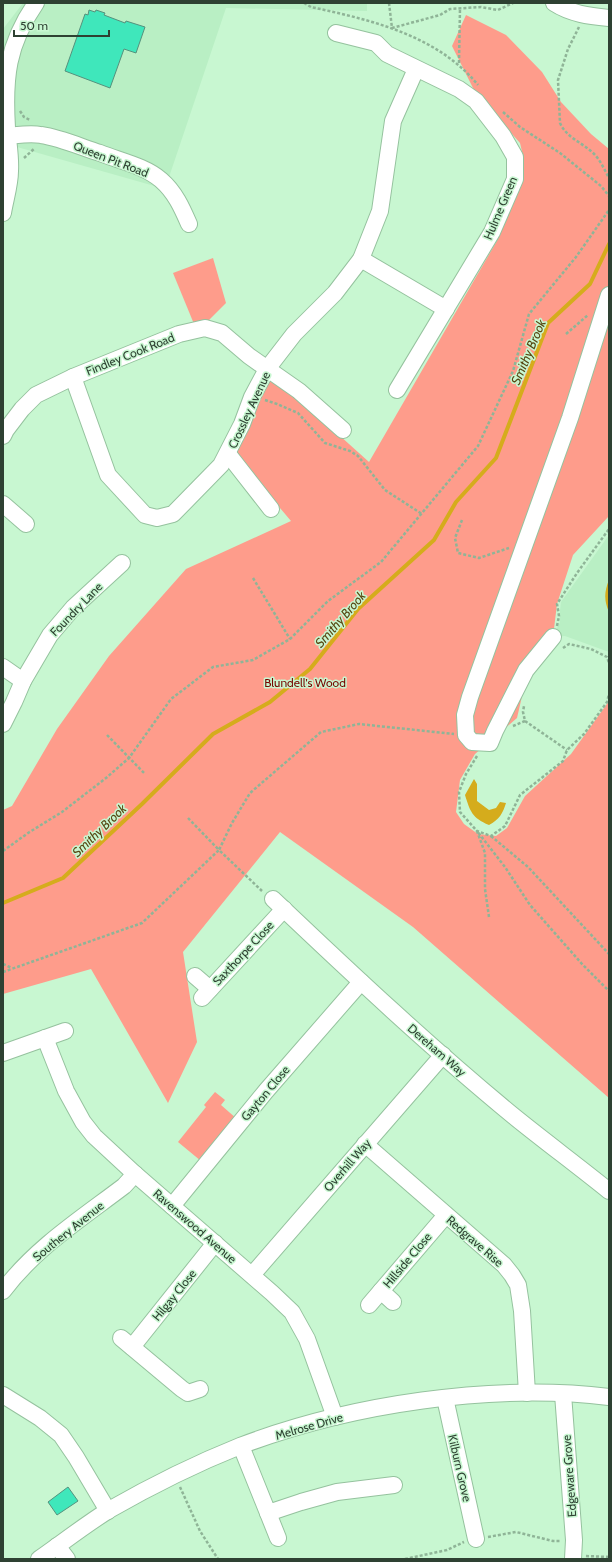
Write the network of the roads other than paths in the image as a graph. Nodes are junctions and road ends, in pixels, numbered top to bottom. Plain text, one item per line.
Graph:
1 (36, 3) edge
2 (554, 3) edge
3 (609, 18) edge
4 (336, 33) dead end
5 (416, 69) junction
6 (8, 136) junction
7 (3, 213) edge
8 (189, 224) dead end
9 (360, 258) junction
10 (609, 295) edge
11 (446, 309) junction
12 (267, 369) junction
13 (73, 378) junction
14 (397, 390) dead end
15 (343, 430) dead end
16 (3, 436) edge
17 (228, 454) junction
18 (3, 504) edge
19 (270, 509) dead end
20 (26, 524) dead end
21 (122, 563) dead end
22 (554, 637) road end
23 (3, 667) edge
24 (23, 681) junction
25 (3, 724) edge
26 (279, 904) joint
27 (195, 976) dead end
28 (361, 982) junction
29 (65, 1031) dead end
30 (45, 1038) junction
31 (3, 1053) edge
32 (443, 1055) junction
33 (365, 1144) junction
34 (135, 1174) junction
35 (609, 1191) edge
36 (172, 1206) junction
37 (446, 1215) junction
38 (215, 1243) junction
39 (252, 1274) junction
40 (3, 1291) edge
41 (381, 1291) junction
42 (393, 1302) dead end
43 (369, 1305) dead end
44 (200, 1390) dead end
45 (527, 1393) junction
46 (563, 1394) junction
47 (4, 1398) edge
48 (445, 1398) junction
49 (609, 1398) edge
50 (335, 1417) junction
51 (241, 1446) junction
52 (393, 1484) dead end
53 (108, 1511) junction
54 (268, 1514) junction
55 (278, 1538) dead end
56 (476, 1539) road end
57 (57, 1546) junction
58 (573, 1555) edge
59 (39, 1559) edge
60 (67, 1559) edge

1 - 6 street
2 - 3 street
4 - 5 street, Hulme Green
5 - 9 street, Crossley Avenue
5 - 11 street, Hulme Green
6 - 7 street
6 - 8 street, Queen Pit Road
9 - 11 street
9 - 12 street, Crossley Avenue
10 - 22 street
11 - 14 street, Hulme Green
12 - 13 street, Findley Cook Road
12 - 15 street, Findley Cook Road
12 - 17 street, Crossley Avenue
13 - 16 street, Findley Cook Road
13 - 17 street, Crossley Avenue
17 - 19 street
18 - 20 street
21 - 24 street, Foundry Lane
23 - 24 street
24 - 25 street, Foundry Lane
26 - 27 street, Saxthorpe Close
26 - 28 street, Dereham Way
28 - 32 street, Dereham Way
28 - 36 street, Gayton Close
29 - 30 street
30 - 31 street
30 - 34 street, Ravenswood Avenue
32 - 33 street, Overhill Way
32 - 35 street, Dereham Way
33 - 37 street, Redgrave Rise
33 - 39 street, Overhill Way
34 - 36 street, Ravenswood Avenue
34 - 40 street, Southery Avenue
36 - 38 street, Ravenswood Avenue
37 - 41 street, Hillside Close
37 - 45 street, Redgrave Rise
38 - 39 street, Ravenswood Avenue
38 - 44 street, Hilgay Close
39 - 50 street, Ravenswood Avenue
41 - 42 street
41 - 43 street, Hillside Close
45 - 46 street, Melrose Drive
45 - 48 street, Melrose Drive
46 - 49 street, Melrose Drive
46 - 58 street, Edgeware Grove
47 - 53 street
48 - 50 street, Melrose Drive
48 - 56 street, Kilburn Grove
50 - 51 street, Melrose Drive
51 - 53 street, Melrose Drive
51 - 54 street
52 - 54 street
53 - 57 street, Melrose Drive
54 - 55 street
57 - 59 street, Melrose Drive
57 - 60 street

